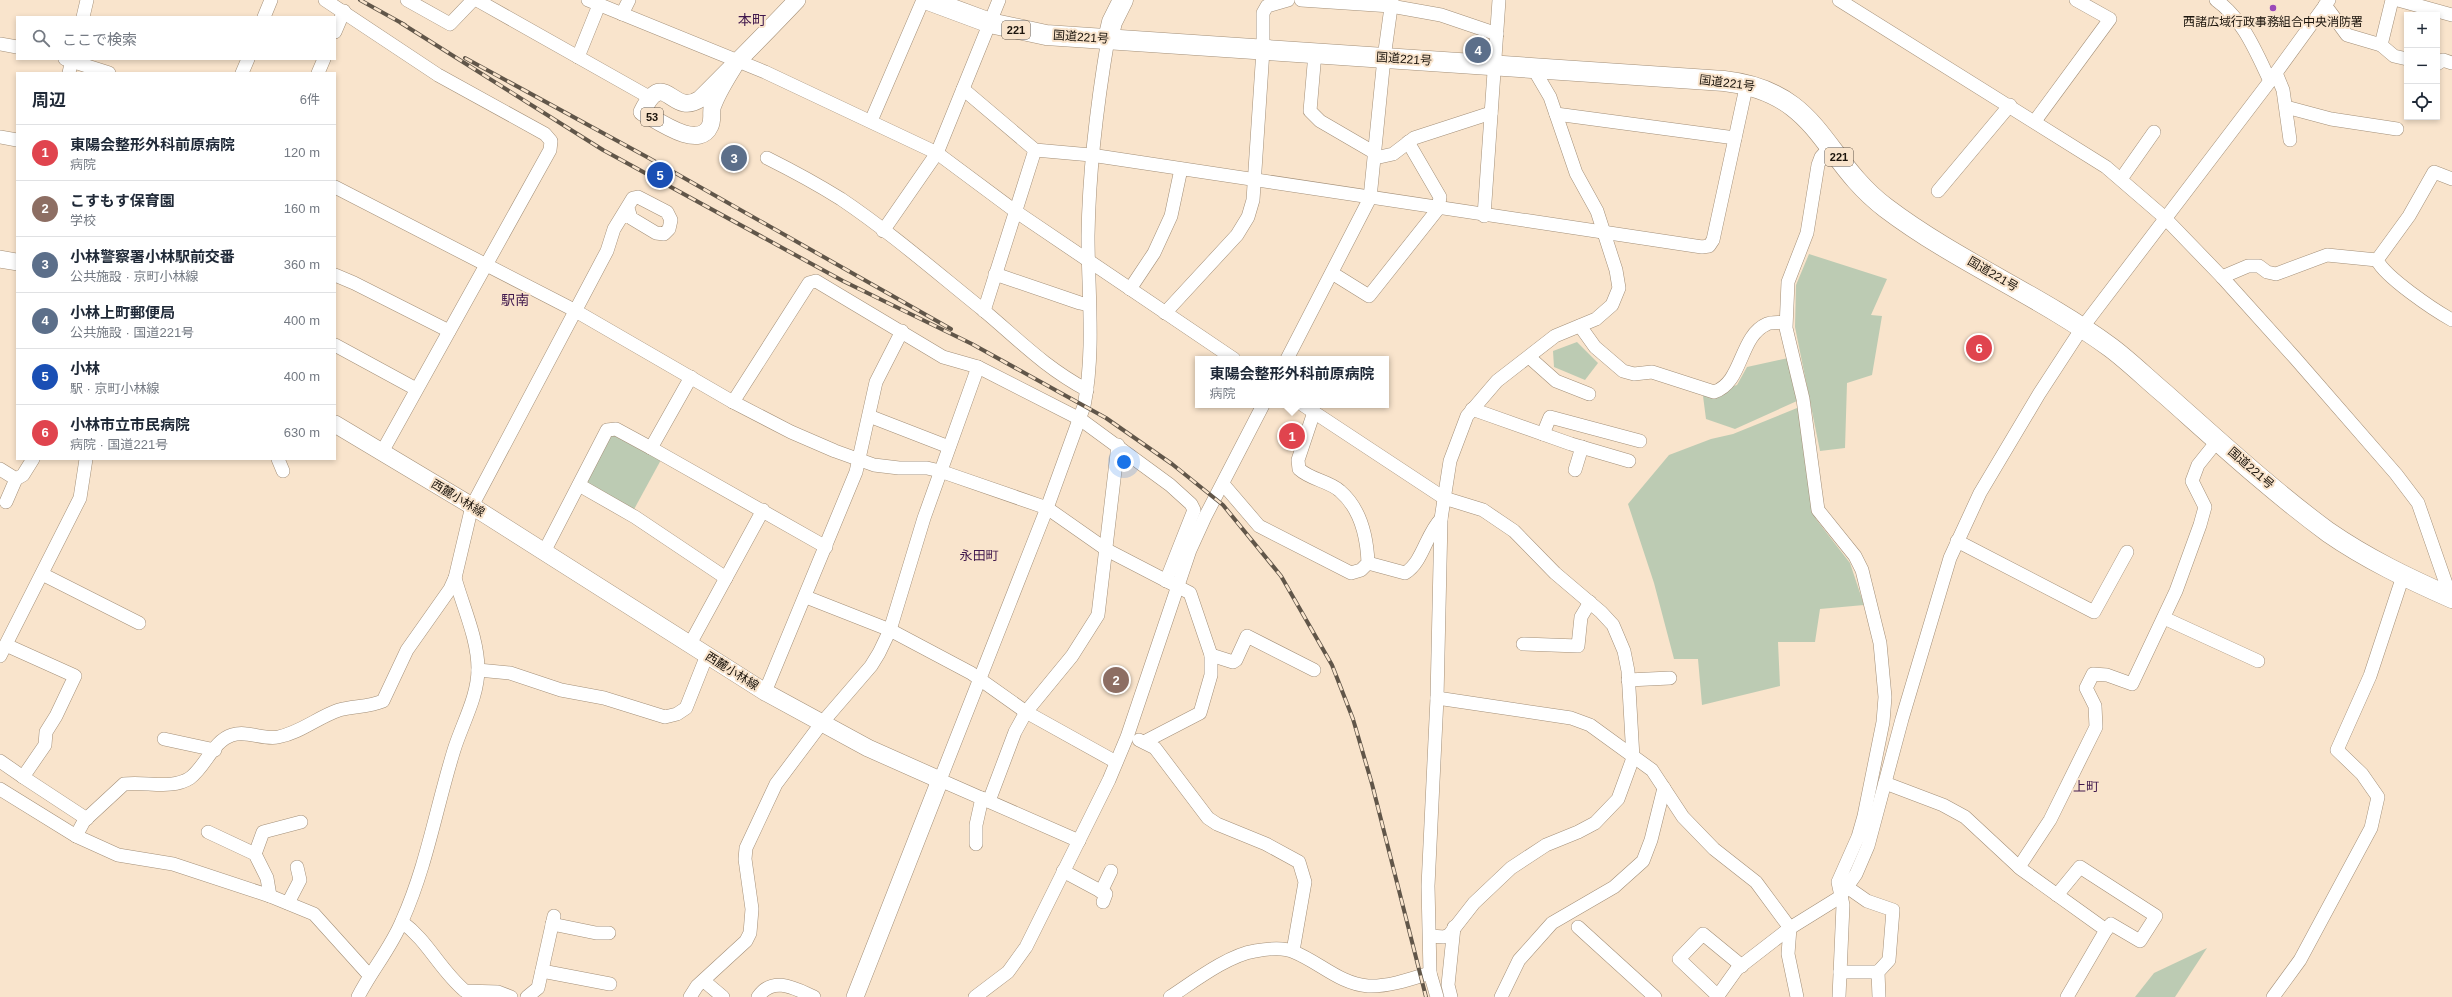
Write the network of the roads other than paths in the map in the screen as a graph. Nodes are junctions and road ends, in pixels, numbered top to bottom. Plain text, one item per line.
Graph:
1 (87, 0) edge
2 (271, 0) edge
3 (325, 0) edge
4 (407, 0) edge
5 (474, 0) edge
6 (477, 0) edge
7 (629, 0) edge
8 (797, 0) edge
9 (923, 0) edge
10 (928, 0) edge
11 (999, 0) edge
12 (1288, 0) edge
13 (1301, 0) edge
14 (1499, 0) edge
15 (1839, 0) edge
16 (2076, 0) edge
17 (2216, 0) edge
18 (2392, 0) edge
19 (2398, 0) edge
20 (1122, 1) edge
21 (594, 2) edge
22 (1392, 3) edge
23 (2327, 3) edge
24 (344, 11) junction
25 (622, 14) junction
26 (2452, 15) edge
27 (83, 16) edge
28 (264, 16) edge
29 (990, 23) junction
30 (336, 30) edge
31 (1497, 34) junction
32 (1108, 39) junction
33 (0, 44) edge
34 (2381, 45) junction
35 (16, 47) edge
36 (1263, 50) junction
37 (1315, 53) junction
38 (578, 57) junction
39 (1384, 58) junction
40 (2404, 58) edge
41 (248, 60) edge
42 (324, 60) edge
43 (737, 61) junction
44 (2440, 62) edge
45 (69, 63) edge
46 (2452, 63) edge
47 (1495, 65) junction
48 (1533, 68) junction
49 (104, 72) edge
50 (242, 72) edge
51 (318, 72) edge
52 (2273, 77) junction
53 (1747, 83) junction
54 (964, 89) junction
55 (650, 97) junction
56 (2010, 106) junction
57 (2286, 107) junction
58 (1491, 113) junction
59 (1556, 114) junction
60 (871, 121) junction
61 (2035, 121) junction
62 (2397, 129) dead end
63 (2154, 132) dead end
64 (0, 137) edge
65 (1735, 138) junction
66 (16, 140) edge
67 (2290, 140) dead end
68 (1408, 142) junction
69 (1830, 147) junction
70 (1035, 150) junction
71 (937, 153) junction
72 (1092, 155) junction
73 (1375, 156) junction
74 (767, 158) dead end
75 (1181, 169) junction
76 (2121, 178) junction
77 (2452, 179) edge
78 (1254, 180) junction
79 (336, 188) edge
80 (1938, 191) dead end
81 (1370, 198) junction
82 (628, 208) junction
83 (1438, 209) junction
84 (1015, 212) junction
85 (1484, 216) junction
86 (2164, 217) junction
87 (644, 226) junction
88 (883, 230) junction
89 (1604, 233) junction
90 (607, 251) junction
91 (0, 259) edge
92 (2377, 260) junction
93 (16, 262) edge
94 (1089, 262) junction
95 (486, 266) junction
96 (1332, 273) junction
97 (995, 274) junction
98 (336, 276) edge
99 (2222, 276) junction
100 (1130, 289) junction
101 (1089, 305) junction
102 (574, 310) junction
103 (984, 311) junction
104 (1165, 312) junction
105 (2452, 320) edge
106 (1786, 322) junction
107 (1580, 326) junction
108 (2082, 328) junction
109 (449, 331) junction
110 (902, 331) junction
111 (336, 346) edge
112 (1230, 356) edge
113 (1289, 356) edge
114 (1529, 357) junction
115 (978, 367) junction
116 (691, 377) junction
117 (416, 389) junction
118 (1087, 390) junction
119 (1589, 394) dead end
120 (733, 402) junction
121 (1261, 408) edge
122 (1307, 408) edge
123 (1472, 409) junction
124 (1314, 412) junction
125 (869, 416) junction
126 (1080, 419) junction
127 (336, 425) edge
128 (1543, 434) junction
129 (2218, 440) junction
130 (1640, 441) dead end
131 (1118, 445) junction
132 (948, 446) junction
133 (1582, 447) junction
134 (651, 448) junction
135 (382, 452) junction
136 (32, 460) edge
137 (86, 460) edge
138 (858, 460) junction
139 (1629, 461) dead end
140 (0, 469) edge
141 (1576, 470) dead end
142 (940, 471) junction
143 (16, 479) junction
144 (1223, 484) junction
145 (579, 485) junction
146 (1444, 498) junction
147 (6, 502) dead end
148 (472, 506) junction
149 (1047, 508) junction
150 (763, 510) junction
151 (1441, 518) junction
152 (1957, 541) junction
153 (826, 547) junction
154 (1107, 550) junction
155 (544, 552) junction
156 (2127, 552) dead end
157 (1417, 560) junction
158 (1368, 562) junction
159 (1440, 563) junction
160 (42, 574) junction
161 (2403, 576) junction
162 (455, 578) junction
163 (726, 578) junction
164 (1172, 584) junction
165 (806, 598) junction
166 (2452, 599) edge
167 (1590, 602) junction
168 (2164, 618) junction
169 (139, 623) dead end
170 (890, 630) junction
171 (690, 644) junction
172 (1522, 644) dead end
173 (3, 650) edge
174 (707, 655) junction
175 (1212, 655) junction
176 (2258, 661) dead end
177 (478, 670) junction
178 (1314, 670) dead end
179 (1670, 678) dead end
180 (979, 679) junction
181 (1628, 680) junction
182 (765, 692) junction
183 (1437, 698) junction
184 (1026, 712) junction
185 (821, 724) junction
186 (1127, 737) junction
187 (164, 739) dead end
188 (1144, 742) junction
189 (215, 750) junction
190 (1633, 758) junction
191 (0, 761) edge
192 (1116, 762) junction
193 (23, 777) junction
194 (940, 780) junction
195 (1885, 783) junction
196 (1664, 788) junction
197 (0, 789) edge
198 (985, 800) junction
199 (87, 819) junction
200 (301, 822) dead end
201 (208, 832) dead end
202 (76, 836) junction
203 (1079, 841) junction
204 (976, 844) dead end
205 (254, 854) junction
206 (297, 867) dead end
207 (2019, 867) junction
208 (1063, 871) junction
209 (1111, 871) dead end
210 (1844, 892) junction
211 (2057, 895) junction
212 (270, 896) junction
213 (288, 903) junction
214 (402, 922) junction
215 (1454, 927) junction
216 (1578, 927) dead end
217 (1790, 928) junction
218 (2106, 930) junction
219 (609, 933) dead end
220 (1430, 936) junction
221 (1293, 951) junction
222 (1742, 966) junction
223 (542, 972) junction
224 (1840, 972) junction
225 (1878, 972) junction
226 (1430, 973) junction
227 (369, 975) junction
228 (704, 981) junction
229 (610, 984) dead end
230 (857, 995) edge
231 (1718, 996) edge
232 (358, 997) edge
233 (511, 997) edge
234 (527, 997) edge
235 (690, 997) edge
236 (723, 997) edge
237 (758, 997) edge
238 (814, 997) edge
239 (975, 997) edge
240 (1170, 997) edge
241 (1437, 997) edge
242 (1451, 997) edge
243 (1501, 997) edge
244 (1655, 997) edge
245 (1797, 997) edge
246 (1839, 997) edge
247 (1879, 997) edge
248 (2067, 997) edge
249 (2273, 997) edge

1 - 27 street
2 - 28 street
3 - 24 street
4 - 5 street
6 - 38 street
7 - 25 street
8 - 43 main road, 53
9 - 60 street
10 - 29 highway, 国道221号 / 221
11 - 29 street
12 - 36 street
13 - 22 street
14 - 31 street
15 - 56 street
16 - 61 street
17 - 52 street
18 - 34 street
19 - 26 street
20 - 32 highway
21 - 25 street
21 - 38 street
22 - 31 street
22 - 39 street
23 - 34 street
23 - 52 street
24 - 30 street
24 - 95 street
25 - 43 street
29 - 32 highway, 国道221号 / 221
29 - 54 street
31 - 47 street
32 - 36 highway, 国道221号 / 221
32 - 72 street
33 - 35 street
34 - 40 street
36 - 37 highway, 国道221号 / 221
36 - 78 street
37 - 39 highway, 国道221号 / 221
37 - 73 street
38 - 55 street
39 - 47 highway, 国道221号 / 221
39 - 73 street
41 - 50 street
42 - 51 street
43 - 55 main road, 53
43 - 55 main road, 53
43 - 60 street
44 - 46 street
45 - 49 street
47 - 48 highway, 国道221号 / 221
47 - 58 street
48 - 53 highway, 国道221号 / 221
48 - 59 street
52 - 57 street
52 - 86 street
53 - 65 street
53 - 69 highway, 国道221号 / 221
54 - 70 street
54 - 71 street
56 - 61 street
56 - 80 street
57 - 62 street
57 - 67 street
58 - 68 street
58 - 85 street
59 - 65 street
59 - 89 street
60 - 71 street
61 - 76 street
63 - 76 street
64 - 66 street
65 - 89 street
68 - 73 street
68 - 83 street
69 - 106 street
69 - 108 highway, 国道221号 / 221
70 - 72 street
70 - 84 street
71 - 84 street
71 - 88 street
72 - 75 street
72 - 94 street
73 - 81 street
74 - 88 street
75 - 78 street
75 - 100 street
76 - 86 street
77 - 92 street
78 - 81 street
78 - 104 street
79 - 95 street
81 - 83 street
81 - 96 street
82 - 87 street
82 - 87 street
82 - 90 street
83 - 85 street
83 - 96 street
84 - 94 street
84 - 97 street
85 - 89 street
86 - 99 street
86 - 108 street
87 - 90 street
88 - 103 street
89 - 107 street
90 - 102 street
91 - 93 main road
92 - 99 street
92 - 105 street
94 - 100 street
94 - 101 street
95 - 102 street
95 - 109 street
96 - 113 street
97 - 101 street
97 - 103 street
98 - 109 street
99 - 166 street
100 - 104 street
101 - 118 street
102 - 116 street
102 - 148 street
103 - 118 street
104 - 112 street
106 - 107 street
106 - 210 street
107 - 114 street
108 - 129 highway, 国道221号 / 221
108 - 152 street
109 - 117 street
110 - 115 street
110 - 120 street
110 - 125 street
111 - 117 street
114 - 119 street
114 - 123 street
115 - 126 street
115 - 132 street
116 - 120 street
116 - 134 street
117 - 135 street
118 - 126 street
120 - 138 street
121 - 144 street
122 - 124 street
123 - 128 street
123 - 146 street
124 - 146 street
124 - 158 street
125 - 132 street
125 - 138 street
126 - 131 street
126 - 149 street
127 - 135 main road, 西麓小林線
128 - 130 street
128 - 133 street
129 - 161 highway, 国道221号 / 221
129 - 168 street
131 - 154 street
131 - 164 street
132 - 142 street
133 - 139 street
133 - 141 street
134 - 145 street
134 - 150 street
135 - 148 main road, 西麓小林線
136 - 143 street
137 - 160 street
138 - 142 street
138 - 153 street
140 - 143 street
142 - 149 street
142 - 170 street
143 - 147 street
144 - 158 street
144 - 164 street
145 - 155 street
145 - 163 street
146 - 151 street
146 - 167 street
148 - 155 main road, 西麓小林線
148 - 162 street
149 - 154 street
149 - 180 street
150 - 153 street
150 - 163 street
151 - 157 street
151 - 159 street
152 - 156 street
152 - 195 street
153 - 165 street
154 - 164 street
154 - 184 street
155 - 171 main road, 西麓小林線
157 - 158 street
157 - 159 street
159 - 183 street
160 - 169 street
160 - 173 street
161 - 166 highway, 国道221号 / 221
161 - 249 street
162 - 177 street
162 - 189 street
163 - 171 street
164 - 175 street
164 - 186 street
165 - 170 street
165 - 182 street
167 - 172 street
167 - 181 street
168 - 176 street
168 - 207 street
170 - 180 street
170 - 185 street
171 - 174 main road, 西麓小林線
173 - 193 street
174 - 177 street
174 - 182 main road, 西麓小林線
175 - 178 street
175 - 188 street
177 - 214 street
179 - 181 street
180 - 184 street
180 - 194 street
181 - 190 street
182 - 185 main road, 西麓小林線
183 - 190 street
183 - 220 street
184 - 192 street
184 - 198 street
185 - 194 main road, 西麓小林線
185 - 228 street
186 - 188 street
186 - 192 street
187 - 189 street
188 - 221 street
189 - 199 street
190 - 196 street
190 - 215 street
191 - 193 street
192 - 203 street
193 - 199 street
194 - 198 street
194 - 230 main road
195 - 207 street
195 - 210 street
196 - 217 street
196 - 243 street
197 - 202 street
198 - 203 street
198 - 204 street
199 - 202 street
200 - 205 street
201 - 205 street
202 - 212 street
203 - 208 street
205 - 212 street
206 - 213 street
207 - 211 street
208 - 209 street
208 - 239 street
210 - 217 street
210 - 224 street
210 - 225 street
211 - 218 street
211 - 218 street
212 - 213 street
213 - 227 street
214 - 227 street
214 - 233 street
215 - 220 street
215 - 242 street
216 - 244 street
217 - 222 street
217 - 245 street
218 - 248 street
219 - 223 street
220 - 226 street
221 - 226 street
221 - 240 street
222 - 231 street
222 - 231 street
223 - 229 street
223 - 234 street
224 - 225 street
224 - 246 street
225 - 247 street
226 - 241 street
227 - 232 street
228 - 235 street
228 - 236 street
237 - 238 street

